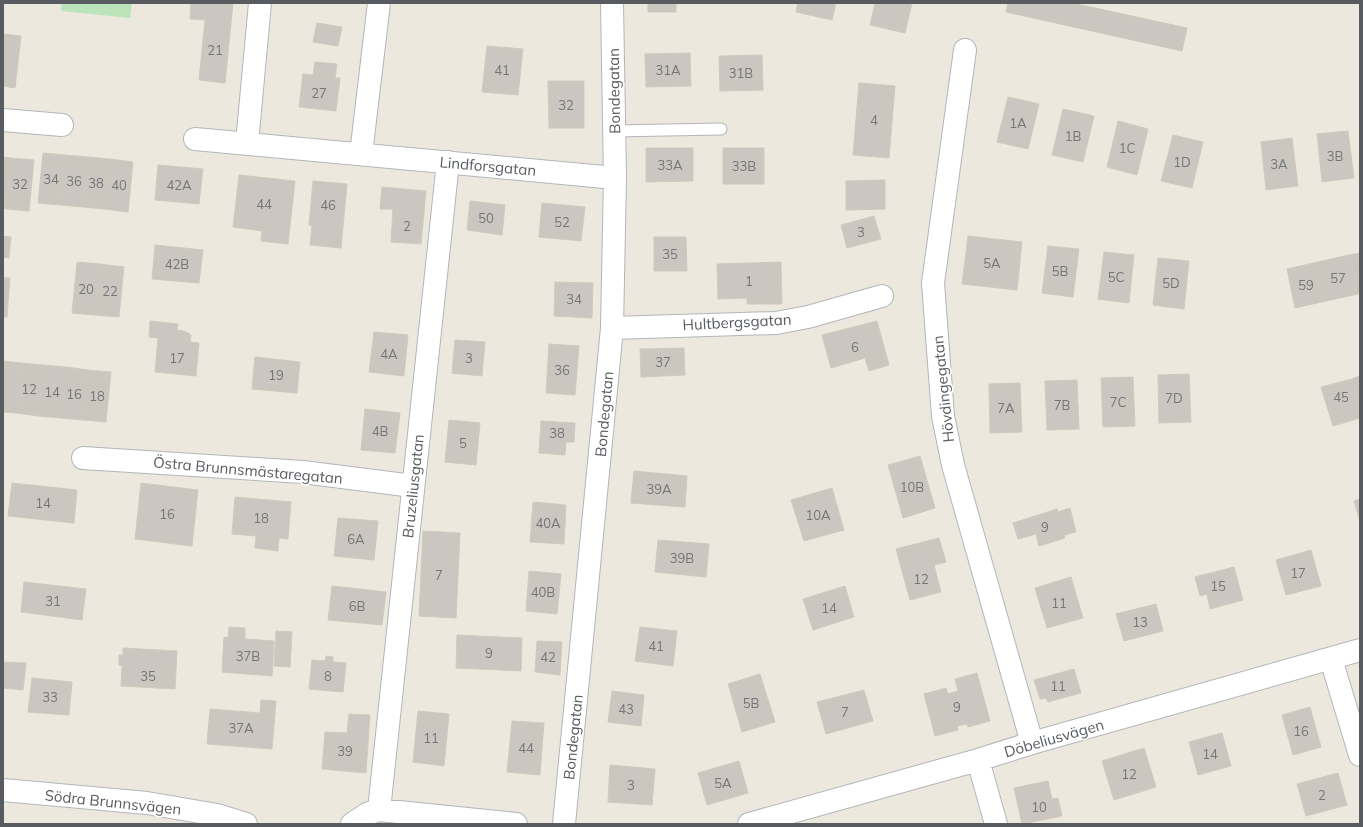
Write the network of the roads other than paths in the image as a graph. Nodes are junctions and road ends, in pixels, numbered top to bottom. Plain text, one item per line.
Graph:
1 (260, 3) edge
2 (379, 3) edge
3 (612, 3) edge
4 (964, 50) dead end
5 (3, 120) edge
6 (62, 125) dead end
7 (721, 129) dead end
8 (614, 131) junction
9 (195, 139) dead end
10 (247, 143) junction
11 (361, 154) junction
12 (448, 162) junction
13 (615, 178) junction
14 (882, 296) dead end
15 (612, 328) junction
16 (83, 458) dead end
17 (413, 486) junction
18 (1360, 650) edge
19 (1331, 659) junction
20 (1032, 743) junction
21 (1360, 755) edge
22 (978, 760) junction
23 (3, 790) edge
24 (379, 810) junction
25 (246, 824) edge
26 (352, 824) edge
27 (516, 824) edge
28 (564, 824) edge
29 (748, 824) edge
30 (996, 824) edge

1 - 10 street
2 - 11 street
3 - 8 street, Bondegatan
4 - 20 street, Hövdingegatan
5 - 6 street
7 - 8 lane
8 - 13 street, Bondegatan
9 - 10 street, Lindforsgatan
10 - 11 street, Lindforsgatan
11 - 12 street, Lindforsgatan
12 - 13 street, Lindforsgatan
12 - 17 street, Bruzeliusgatan
13 - 15 street, Bondegatan
14 - 15 street, Hultbergsgatan
15 - 28 street, Bondegatan
16 - 17 street, Östra Brunnsmästaregatan
17 - 24 street, Bruzeliusgatan
18 - 19 street, Döbeliusvägen
19 - 20 street, Döbeliusvägen
19 - 21 street
20 - 22 street, Döbeliusvägen
22 - 29 street, Döbeliusvägen
22 - 30 street
23 - 25 street, Södra Brunnsvägen
24 - 26 street
24 - 27 street

